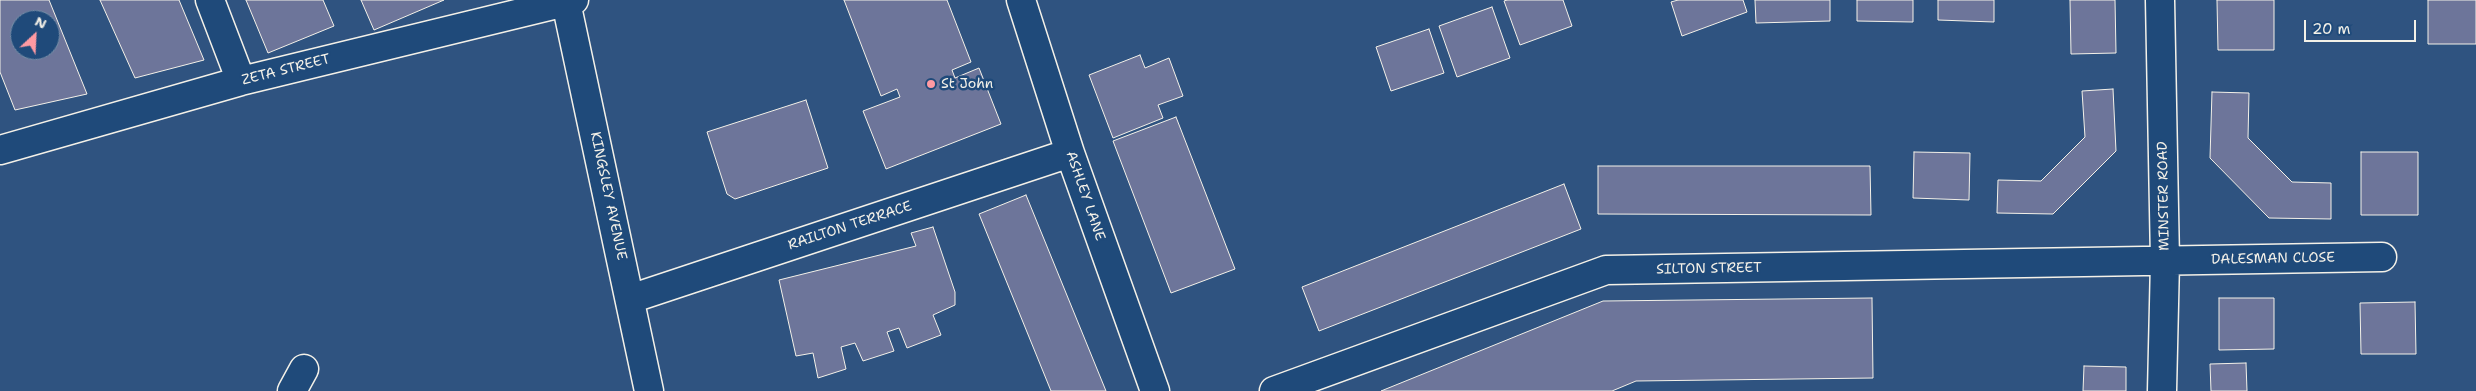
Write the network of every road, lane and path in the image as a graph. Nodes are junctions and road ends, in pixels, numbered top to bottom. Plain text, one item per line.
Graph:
1 (210, 0) edge
2 (1021, 0) edge
3 (2160, 0) edge
4 (570, 1) edge
5 (488, 10) edge
6 (241, 81) junction
7 (3, 142) edge
8 (1070, 153) junction
9 (2382, 257) dead end
10 (2165, 261) junction
11 (630, 299) junction
12 (649, 391) edge
13 (1155, 391) edge
14 (1274, 391) edge
15 (2162, 391) edge

1 - 6 street
2 - 8 street, ASHLEY LANE
3 - 10 street, MINSTER ROAD
4 - 5 street, ZETA STREET
4 - 11 street, KINGSLEY AVENUE
5 - 6 street, ZETA STREET
6 - 7 street, ZETA STREET
8 - 11 street, RAILTON TERRACE
8 - 13 street, ASHLEY LANE
9 - 10 street, DALESMAN CLOSE
10 - 14 street, SILTON STREET
10 - 15 street, MINSTER ROAD
11 - 12 street, KINGSLEY AVENUE

